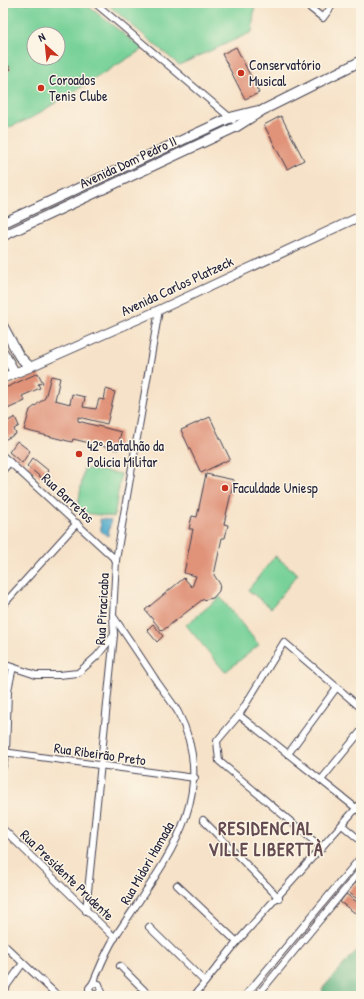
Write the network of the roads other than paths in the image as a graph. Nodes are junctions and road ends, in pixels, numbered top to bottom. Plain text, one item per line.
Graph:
1 (95, 3) edge
2 (304, 3) edge
3 (334, 3) edge
4 (361, 61) edge
5 (263, 110) junction
6 (232, 117) junction
7 (236, 126) junction
8 (361, 216) edge
9 (3, 223) edge
10 (3, 236) edge
11 (159, 310) junction
12 (3, 326) edge
13 (3, 352) edge
14 (30, 367) junction
15 (15, 372) junction
16 (3, 378) edge
17 (3, 456) edge
18 (10, 462) junction
19 (3, 470) edge
20 (77, 523) junction
21 (116, 560) junction
22 (3, 605) edge
23 (112, 615) junction
24 (114, 635) junction
25 (3, 664) edge
26 (13, 667) junction
27 (337, 688) junction
28 (361, 708) edge
29 (239, 715) junction
30 (361, 730) edge
31 (4, 753) edge
32 (288, 754) junction
33 (101, 765) junction
34 (3, 766) edge
35 (195, 778) junction
36 (321, 780) junction
37 (360, 808) edge
38 (203, 820) dead end
39 (342, 825) junction
40 (3, 829) edge
41 (361, 841) edge
42 (322, 848) junction
43 (361, 857) edge
44 (361, 870) edge
45 (178, 885) dead end
46 (279, 898) junction
47 (86, 911) junction
48 (313, 914) junction
49 (320, 920) junction
50 (149, 927) dead end
51 (115, 938) junction
52 (237, 942) junction
53 (3, 944) edge
54 (23, 963) junction
55 (120, 966) dead end
56 (206, 982) junction
57 (251, 988) junction
58 (3, 991) edge
59 (95, 992) edge
60 (258, 995) edge
61 (58, 996) edge
62 (106, 996) edge
63 (150, 996) edge
64 (194, 996) edge
65 (245, 996) edge

1 - 6 street
2 - 3 street
4 - 5 main road, Avenida Dom Pedro II
5 - 6 main road, Avenida Dom Pedro II
5 - 7 main road, Avenida Dom Pedro II
6 - 7 street
6 - 9 main road, Avenida Dom Pedro II
7 - 10 main road, Avenida Dom Pedro II
8 - 11 street, Avenida Carlos Platzeck
11 - 14 street, Avenida Carlos Platzeck
11 - 21 street, Rua Piracicaba
12 - 14 main road
13 - 15 main road
14 - 15 main road, Avenida Carlos Platzeck
15 - 16 main road, Avenida Carlos Platzeck
17 - 18 street, Rua Barretos
18 - 19 street
18 - 20 street, Rua Barretos
20 - 21 street, Rua Barretos
20 - 22 street
21 - 23 street, Rua Piracicaba
23 - 24 street, Rua Piracicaba
23 - 35 street, Rua Midori Hamada
24 - 26 street
24 - 33 street, Rua Piracicaba
25 - 26 street
26 - 31 street
27 - 28 street
27 - 29 street
27 - 32 street
29 - 32 street
29 - 42 street
30 - 36 street
31 - 33 street, Rua Ribeirão Preto
31 - 34 street
32 - 36 street
33 - 35 street, Rua Ribeirão Preto
33 - 47 street, Rua Piracicaba
35 - 51 street, Rua Midori Hamada
36 - 37 street
37 - 39 street
38 - 46 street
39 - 41 street
39 - 42 street
40 - 47 street, Rua Presidente Prudente
42 - 46 street
43 - 48 street
44 - 49 street
45 - 52 street
46 - 52 street
47 - 51 street, Rua Presidente Prudente
48 - 49 street
48 - 57 street
49 - 60 street
50 - 56 street
51 - 59 street, Rua Midori Hamada
52 - 56 street
53 - 54 street
54 - 58 street
54 - 61 street
55 - 63 street
56 - 64 street
57 - 60 street
57 - 65 street
59 - 62 street

